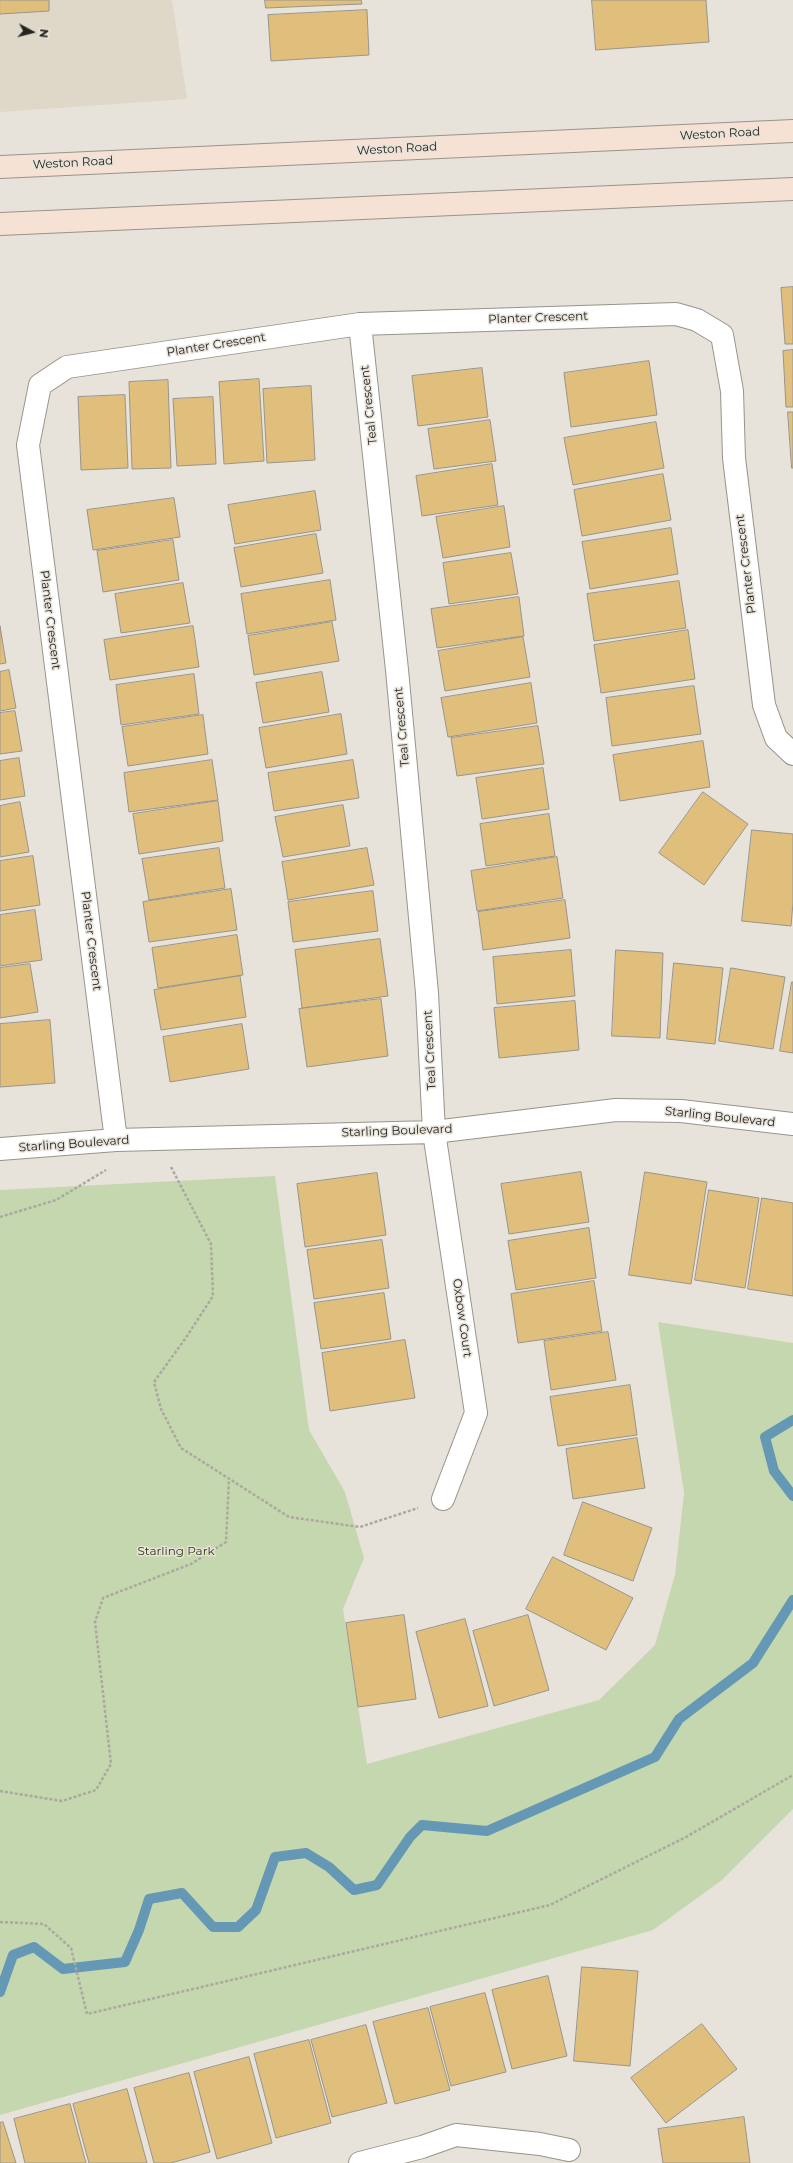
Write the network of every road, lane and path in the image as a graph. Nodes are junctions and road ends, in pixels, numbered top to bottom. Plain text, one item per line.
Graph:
1 (793, 131) edge
2 (0, 166) edge
3 (793, 189) edge
4 (0, 224) edge
5 (360, 324) junction
6 (793, 754) edge
7 (793, 1124) edge
8 (434, 1132) junction
9 (157, 1139) junction
10 (116, 1140) junction
11 (0, 1150) edge
12 (110, 1168) dead end
13 (0, 1217) edge
14 (229, 1478) junction
15 (443, 1499) joint
16 (793, 1775) edge
17 (0, 1791) edge
18 (0, 1922) edge
19 (569, 2150) dead end
20 (369, 2162) edge

1 - 2 main road, Weston Road
3 - 4 main road
5 - 6 street, Planter Crescent
5 - 8 street, Teal Crescent
5 - 10 street, Planter Crescent
7 - 8 street, Starling Boulevard
8 - 9 street, Starling Boulevard
8 - 15 street, Oxbow Court
9 - 10 street, Starling Boulevard
9 - 14 path
10 - 11 street, Starling Boulevard
12 - 13 path
14 - 15 path
14 - 17 path
16 - 18 path
19 - 20 street

